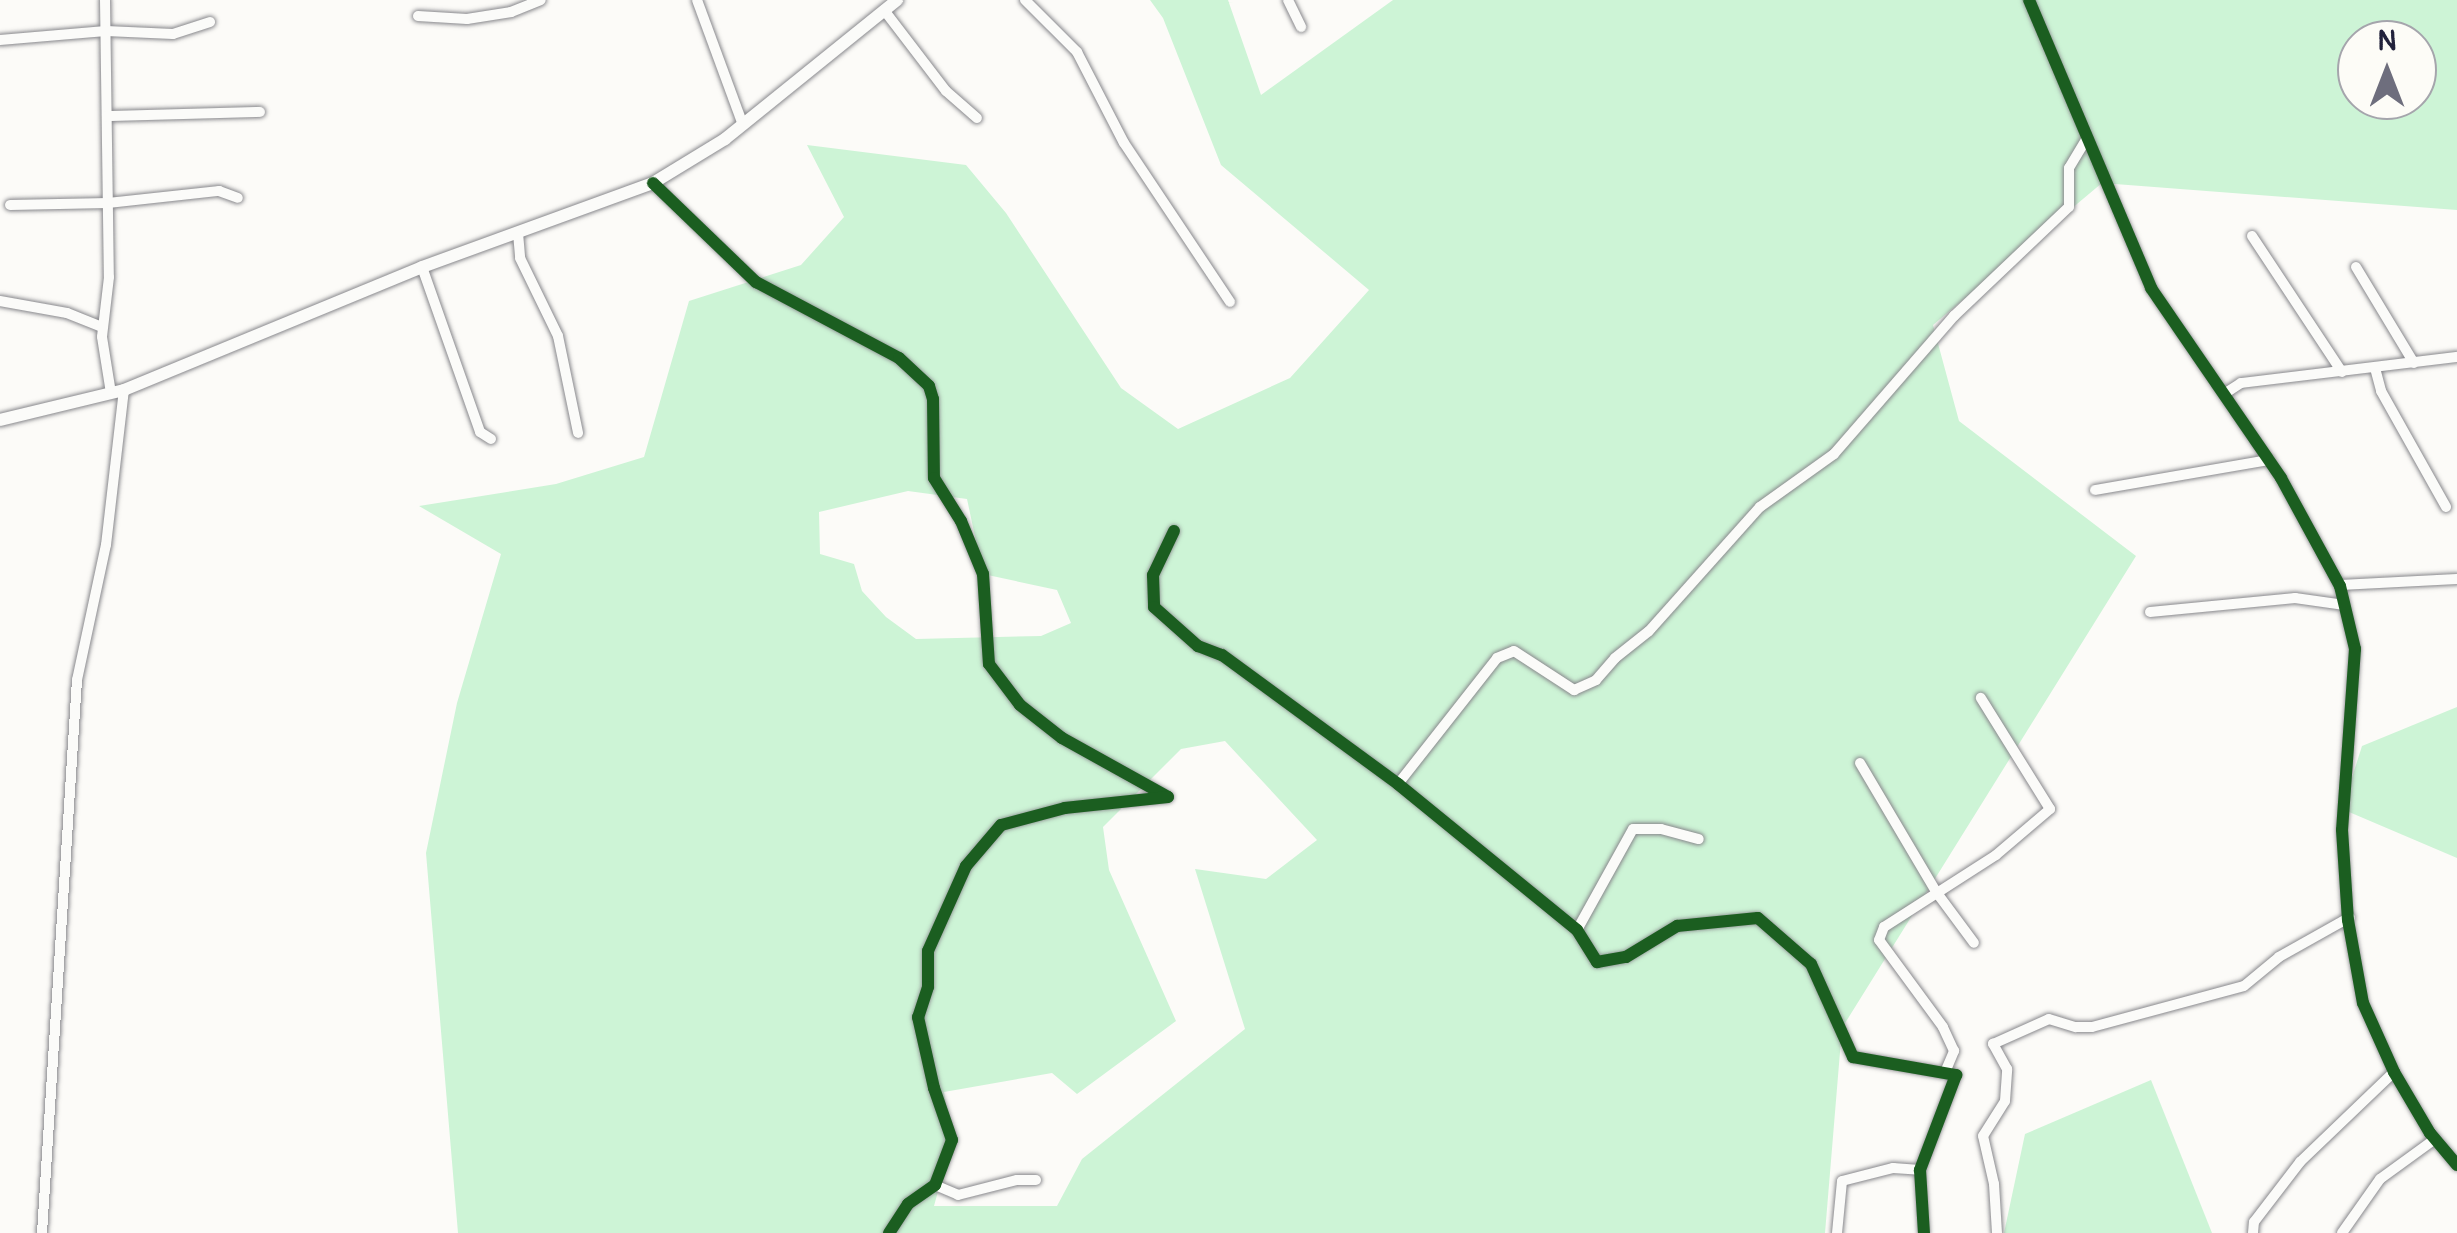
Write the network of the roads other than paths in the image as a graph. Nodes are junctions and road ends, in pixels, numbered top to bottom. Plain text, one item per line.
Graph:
1 (105, 0) edge
2 (541, 0) edge
3 (697, 0) edge
4 (897, 0) edge
5 (1024, 0) edge
6 (1288, 0) edge
7 (2029, 0) edge
8 (884, 10) junction
9 (418, 16) dead end
10 (210, 22) dead end
11 (1301, 27) dead end
12 (106, 31) junction
13 (0, 40) edge
14 (260, 112) dead end
15 (107, 116) junction
16 (977, 118) dead end
17 (743, 125) junction
18 (2087, 138) junction
19 (653, 183) junction
20 (238, 198) dead end
21 (108, 203) junction
22 (10, 205) dead end
23 (518, 233) junction
24 (2252, 236) dead end
25 (2356, 266) dead end
26 (422, 267) junction
27 (0, 301) edge
28 (1230, 302) dead end
29 (102, 327) junction
30 (2457, 357) edge
31 (2414, 363) junction
32 (2375, 368) junction
33 (2342, 372) junction
34 (118, 392) junction
35 (2224, 394) junction
36 (0, 420) edge
37 (578, 433) dead end
38 (491, 439) dead end
39 (2269, 460) junction
40 (2095, 490) dead end
41 (2446, 507) dead end
42 (1174, 531) dead end
43 (2457, 579) edge
44 (2340, 585) junction
45 (2344, 605) junction
46 (2150, 612) dead end
47 (1981, 698) dead end
48 (1860, 763) dead end
49 (1398, 784) junction
50 (1699, 839) dead end
51 (1937, 893) junction
52 (2349, 918) junction
53 (1576, 930) junction
54 (1974, 943) dead end
55 (1946, 1070) junction
56 (2394, 1072) junction
57 (2434, 1139) junction
58 (2457, 1165) edge
59 (1920, 1170) junction
60 (1036, 1180) dead end
61 (935, 1185) junction
62 (42, 1233) edge
63 (889, 1233) edge
64 (1837, 1233) edge
65 (1924, 1233) edge
66 (1997, 1233) edge
67 (2253, 1233) edge
68 (2342, 1233) edge

1 - 12 street
2 - 9 street
3 - 17 street
4 - 8 street
5 - 28 street
6 - 11 street
7 - 18 street
8 - 16 street
8 - 17 street
10 - 12 street
12 - 13 street
12 - 15 street
14 - 15 street
15 - 21 street
17 - 19 street
18 - 35 street
18 - 49 street
19 - 23 street
19 - 61 street
20 - 21 street
21 - 22 street
21 - 29 street
23 - 26 street
23 - 37 street
24 - 33 street
25 - 31 street
26 - 34 street
26 - 38 street
27 - 29 street
29 - 34 street
30 - 31 street
31 - 32 street
32 - 33 street
32 - 41 street
33 - 35 street
34 - 36 street
34 - 62 street
35 - 39 street
39 - 40 street
39 - 44 street
42 - 49 street
43 - 44 street
44 - 45 street
45 - 46 street
45 - 52 street
47 - 51 street
48 - 51 street
49 - 53 street
50 - 53 street
51 - 54 street
51 - 55 street
52 - 56 street
52 - 66 street
53 - 55 street
55 - 59 street
56 - 57 street
56 - 67 street
57 - 58 street
57 - 68 street
59 - 64 street
59 - 65 street
60 - 61 street
61 - 63 street

